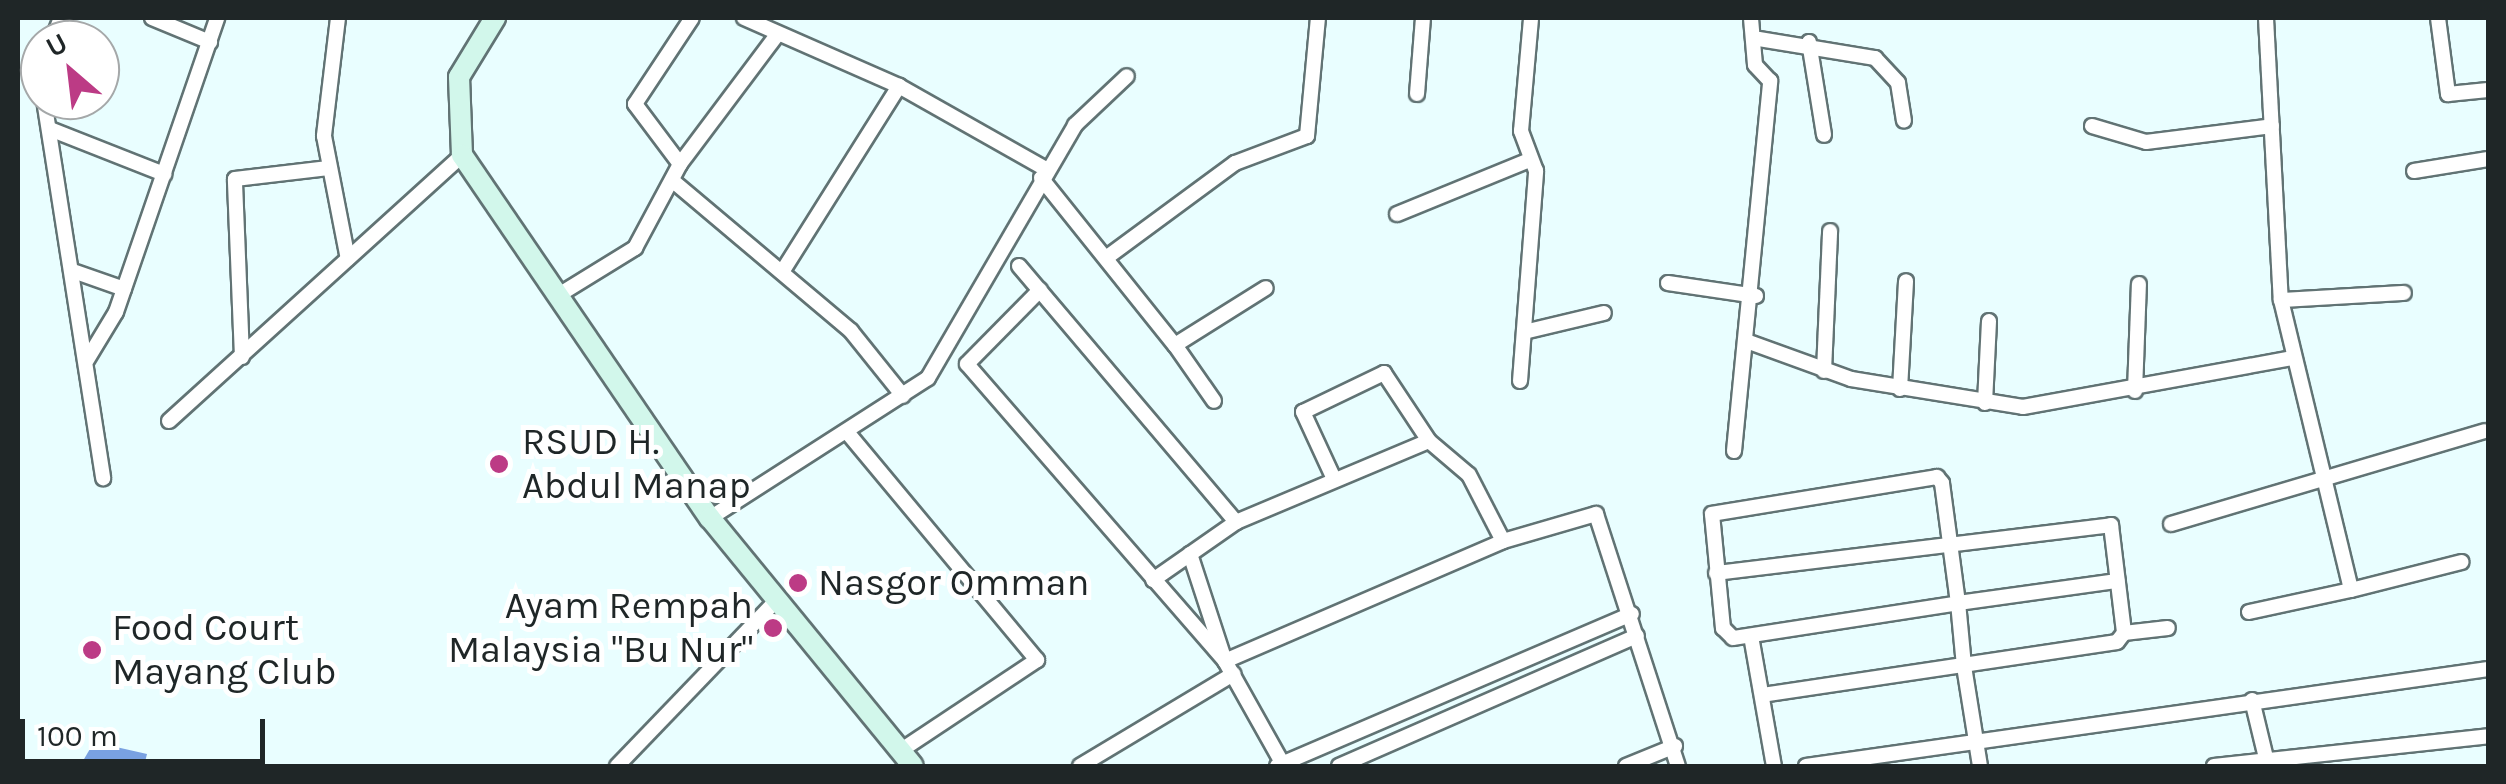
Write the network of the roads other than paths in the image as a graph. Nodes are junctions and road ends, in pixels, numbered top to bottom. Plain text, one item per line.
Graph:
1 (152, 18) edge
2 (218, 18) edge
3 (338, 18) edge
4 (495, 18) edge
5 (692, 18) edge
6 (744, 18) edge
7 (1318, 18) edge
8 (1423, 18) edge
9 (1531, 18) edge
10 (1751, 18) edge
11 (2266, 18) edge
12 (2438, 18) edge
13 (776, 36) junction
14 (1759, 39) junction
15 (210, 42) junction
16 (1809, 42) junction
17 (1127, 76) dead end
18 (899, 86) junction
19 (2488, 90) edge
20 (1417, 94) dead end
21 (48, 120) edge
22 (1904, 121) dead end
23 (2092, 126) dead end
24 (2272, 126) junction
25 (50, 129) junction
26 (1824, 135) dead end
27 (462, 155) junction
28 (1527, 161) junction
29 (2488, 161) edge
30 (680, 164) junction
31 (328, 168) junction
32 (2414, 171) dead end
33 (164, 174) junction
34 (1043, 174) junction
35 (674, 181) junction
36 (1397, 214) dead end
37 (1830, 231) dead end
38 (1106, 258) junction
39 (348, 259) junction
40 (1019, 266) dead end
41 (74, 270) junction
42 (782, 272) junction
43 (1906, 281) dead end
44 (1668, 283) dead end
45 (2139, 284) dead end
46 (124, 288) junction
47 (1266, 288) dead end
48 (1040, 290) junction
49 (2404, 293) dead end
50 (557, 296) junction
51 (1756, 296) junction
52 (2281, 300) junction
53 (1604, 313) dead end
54 (1989, 321) dead end
55 (1524, 332) junction
56 (1749, 342) junction
57 (1174, 346) junction
58 (242, 357) junction
59 (2292, 358) junction
60 (86, 360) junction
61 (1824, 370) junction
62 (1520, 382) dead end
63 (1900, 389) junction
64 (2135, 391) junction
65 (903, 396) junction
66 (1214, 401) dead end
67 (1985, 403) junction
68 (168, 421) dead end
69 (2484, 431) dead end
70 (847, 432) junction
71 (1429, 442) junction
72 (1734, 451) dead end
73 (103, 478) dead end
74 (1334, 479) junction
75 (2324, 480) junction
76 (710, 518) junction
77 (1236, 522) junction
78 (2170, 524) dead end
79 (1948, 538) junction
80 (1504, 541) junction
81 (1190, 554) junction
82 (2462, 562) dead end
83 (1716, 573) junction
84 (1153, 580) junction
85 (2118, 581) junction
86 (2350, 590) junction
87 (777, 600) junction
88 (1958, 603) junction
89 (2248, 612) dead end
90 (1632, 614) junction
91 (2168, 628) dead end
92 (2124, 633) junction
93 (1638, 636) junction
94 (1751, 636) junction
95 (1964, 666) junction
96 (1229, 668) junction
97 (2488, 669) edge
98 (1496, 673) junction
99 (1504, 694) junction
100 (1763, 695) junction
101 (2252, 700) junction
102 (1398, 714) junction
103 (2488, 736) edge
104 (1407, 737) junction
105 (1974, 740) junction
106 (1674, 746) junction
107 (906, 759) edge
108 (2268, 763) edge
109 (616, 766) edge
110 (1080, 766) edge
111 (1281, 766) edge
112 (1339, 766) edge
113 (1626, 766) edge
114 (1678, 766) edge
115 (1774, 766) edge
116 (1806, 766) edge
117 (1980, 766) edge
118 (2214, 766) edge

1 - 15 street
2 - 15 street
3 - 31 street
4 - 27 main road
5 - 30 street
6 - 13 street
7 - 38 street
8 - 20 street
9 - 28 street
10 - 14 street
11 - 24 street
12 - 19 street
13 - 18 street
13 - 30 street
14 - 16 street
14 - 51 street
15 - 33 street
16 - 22 street
16 - 26 street
17 - 34 street
18 - 34 street
18 - 42 street
21 - 25 street
23 - 24 street
24 - 52 street
25 - 33 street
25 - 41 street
27 - 39 street
27 - 50 main road
28 - 36 street
28 - 55 street
29 - 32 street
30 - 35 street
31 - 39 street
31 - 58 street
33 - 46 street
34 - 38 street
34 - 65 street
35 - 42 street
35 - 50 street
37 - 61 street
38 - 57 street
39 - 58 street
40 - 48 street
41 - 46 street
41 - 60 street
42 - 65 street
43 - 63 street
44 - 51 street
45 - 64 street
46 - 60 street
47 - 57 street
48 - 77 street
48 - 84 street
49 - 52 street
50 - 76 main road
51 - 56 street
52 - 59 street
53 - 55 street
54 - 67 street
55 - 62 street
56 - 61 street
56 - 72 street
57 - 66 street
58 - 68 street
59 - 64 street
59 - 75 street
60 - 73 street
61 - 63 street
63 - 67 street
64 - 67 street
65 - 70 street
69 - 75 street
70 - 76 street
70 - 107 street
71 - 74 street
71 - 74 street
71 - 80 street
74 - 77 street
75 - 78 street
75 - 86 street
76 - 87 main road
77 - 81 street
79 - 83 street
79 - 83 street
79 - 85 street
79 - 88 street
80 - 90 street
80 - 96 street
81 - 84 street
81 - 96 street
82 - 86 street
83 - 94 street
84 - 96 street
85 - 88 street
85 - 92 street
86 - 89 street
87 - 107 main road
87 - 109 street
88 - 94 street
88 - 95 street
90 - 93 street
90 - 98 street
91 - 92 street
92 - 95 street
93 - 99 street
93 - 106 street
94 - 100 street
95 - 100 street
95 - 105 street
96 - 110 street
96 - 111 street
97 - 101 street
98 - 99 street
98 - 102 street
99 - 104 street
100 - 115 street
101 - 105 street
101 - 108 street
102 - 104 street
102 - 111 street
103 - 108 street
104 - 112 street
105 - 116 street
105 - 117 street
106 - 113 street
106 - 114 street
108 - 118 street

